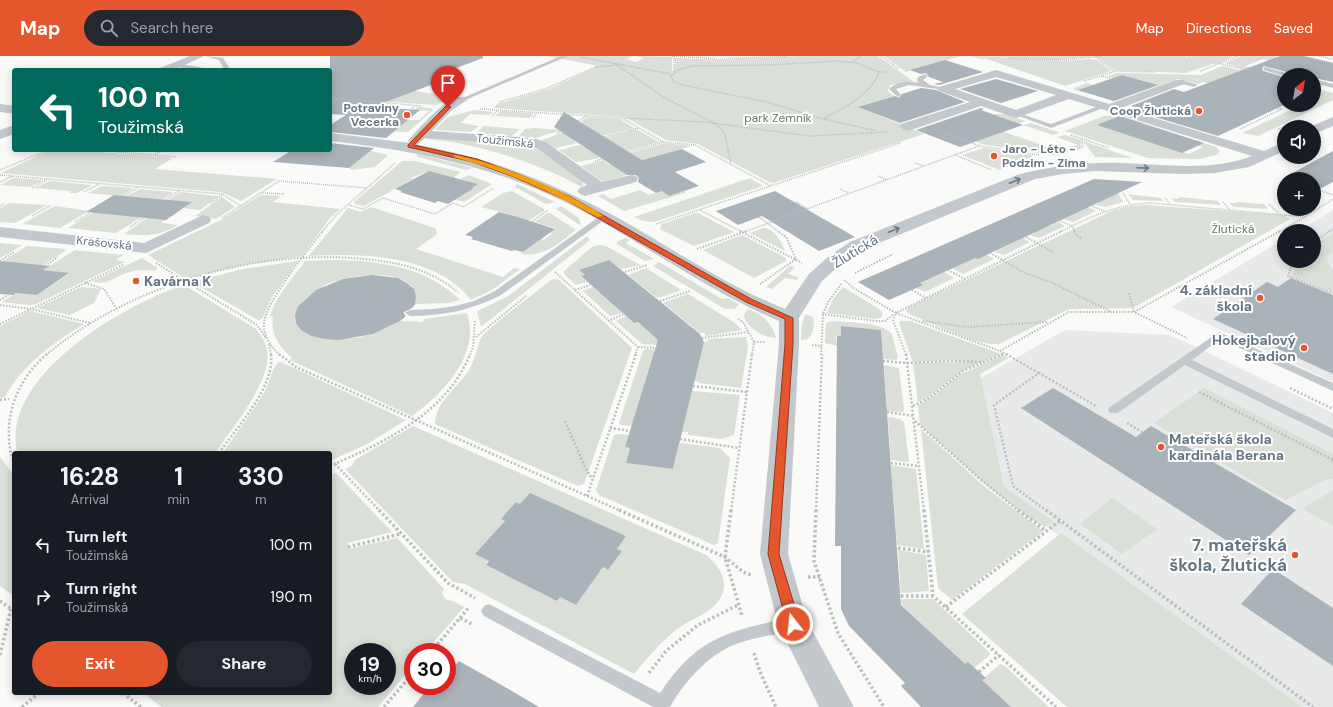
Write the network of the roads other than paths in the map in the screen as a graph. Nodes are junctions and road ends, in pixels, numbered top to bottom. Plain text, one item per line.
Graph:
1 (199, 56) edge
2 (208, 56) edge
3 (565, 56) edge
4 (175, 66) junction
5 (170, 68) edge
6 (190, 68) edge
7 (225, 68) edge
8 (1265, 70) dead end
9 (1277, 73) edge
10 (925, 76) dead end
11 (1180, 82) joint
12 (1321, 83) edge
13 (1194, 85) dead end
14 (1333, 86) edge
15 (937, 88) junction
16 (898, 95) dead end
17 (1069, 95) junction
18 (461, 100) joint
19 (982, 102) junction
20 (1106, 107) junction
21 (1016, 114) junction
22 (1333, 121) edge
23 (906, 127) dead end
24 (1321, 127) edge
25 (12, 131) edge
26 (422, 134) junction
27 (0, 135) edge
28 (332, 136) edge
29 (410, 146) junction
30 (1277, 149) edge
31 (1264, 155) junction
32 (631, 179) dead end
33 (598, 186) junction
34 (567, 198) junction
35 (603, 218) junction
36 (211, 220) road end
37 (0, 232) edge
38 (410, 313) dead end
39 (789, 318) junction
40 (1184, 360) junction
41 (1333, 388) edge
42 (1114, 410) dead end
43 (1333, 434) edge
44 (489, 611) dead end
45 (793, 624) junction
46 (662, 705) edge
47 (837, 707) edge

1 - 4 street
2 - 7 lane
3 - 18 lane
4 - 5 street
4 - 6 lane
8 - 9 lane
10 - 15 lane
11 - 13 lane
11 - 20 street
12 - 14 lane
15 - 16 lane
15 - 17 street
15 - 19 street
17 - 20 street
17 - 21 street
18 - 26 street
19 - 21 street
19 - 23 street
20 - 21 lane
20 - 31 street
22 - 24 street
25 - 27 street
26 - 29 street
26 - 33 street, Toužimská
28 - 29 street, Toužimská
29 - 34 street, Toužimská
30 - 31 street, Žlutická
39 -> 31 street, Žlutická
32 - 33 street
33 - 34 street
34 - 35 street, Toužimská
35 - 38 lane
35 - 39 street, Toužimská
36 - 37 street, Krašovská
39 - 45 street
40 - 41 lane
40 - 42 lane
40 - 43 lane
44 - 46 lane
45 - 46 lane
45 - 47 street

